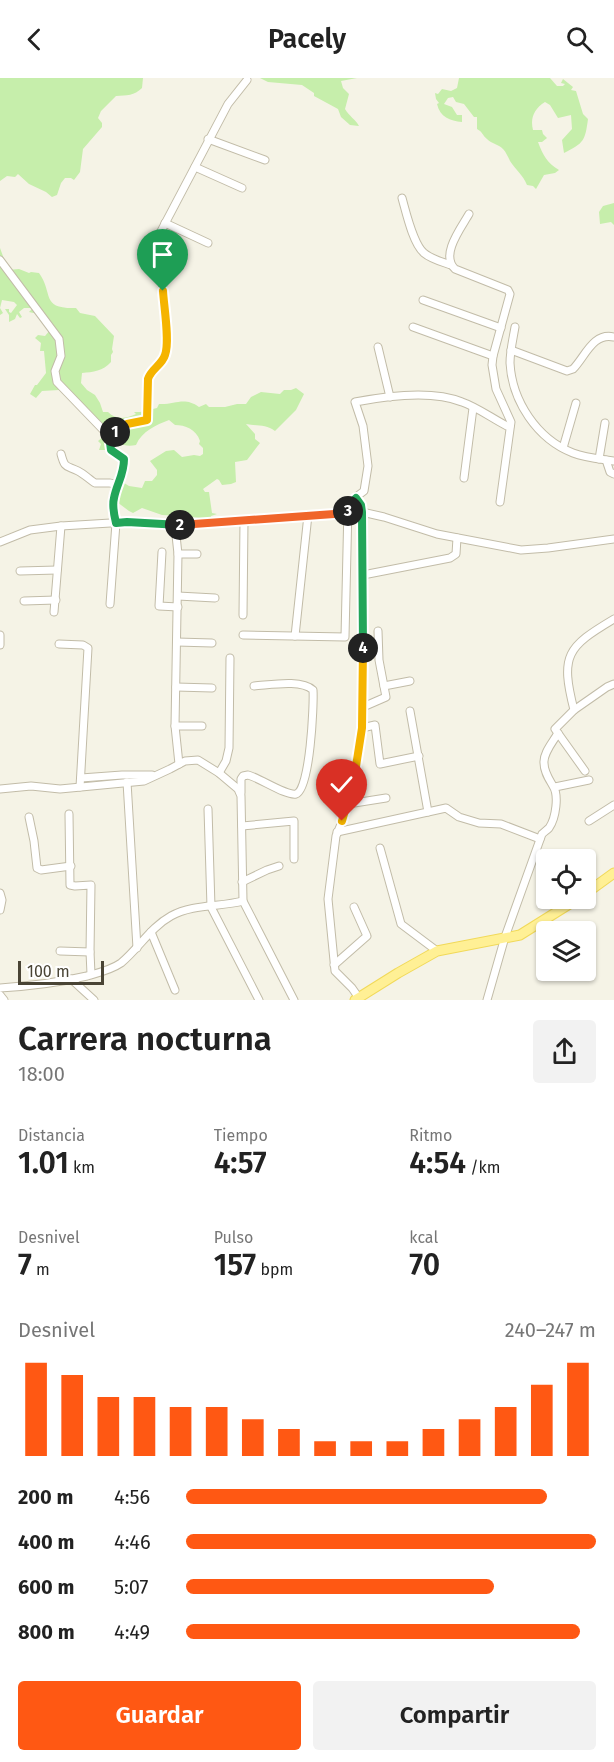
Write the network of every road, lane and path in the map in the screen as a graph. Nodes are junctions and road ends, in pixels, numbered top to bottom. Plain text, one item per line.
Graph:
1 (247, 80) dead end
2 (208, 140) junction
3 (265, 160) dead end
4 (195, 167) junction
5 (242, 188) dead end
6 (402, 198) dead end
7 (469, 214) dead end
8 (165, 223) junction
9 (208, 243) dead end
10 (0, 260) edge
11 (451, 265) junction
12 (423, 300) dead end
13 (413, 327) dead end
14 (515, 327) dead end
15 (501, 328) junction
16 (614, 337) edge
17 (378, 347) dead end
18 (511, 350) junction
19 (493, 356) junction
20 (390, 397) junction
21 (576, 403) dead end
22 (474, 408) junction
23 (605, 423) dead end
24 (510, 426) junction
25 (109, 436) junction
26 (563, 448) junction
27 (61, 454) dead end
28 (606, 460) edge
29 (614, 474) edge
30 (464, 478) dead end
31 (118, 484) junction
32 (356, 498) junction
33 (500, 502) dead end
34 (362, 512) junction
35 (348, 513) junction
36 (308, 516) junction
37 (244, 521) junction
38 (116, 523) junction
39 (61, 526) junction
40 (175, 526) junction
41 (457, 538) junction
42 (614, 539) edge
43 (0, 542) edge
44 (162, 552) dead end
45 (178, 554) junction
46 (197, 554) dead end
47 (57, 570) junction
48 (20, 571) dead end
49 (363, 575) junction
50 (178, 596) junction
51 (215, 598) dead end
52 (56, 600) junction
53 (24, 602) dead end
54 (110, 604) dead end
55 (178, 607) junction
56 (54, 612) dead end
57 (243, 615) dead end
58 (614, 620) edge
59 (378, 631) dead end
60 (0, 635) edge
61 (243, 635) dead end
62 (295, 636) junction
63 (177, 642) junction
64 (212, 643) dead end
65 (59, 644) dead end
66 (0, 645) edge
67 (230, 658) dead end
68 (410, 681) dead end
69 (614, 684) edge
70 (254, 686) dead end
71 (384, 686) junction
72 (176, 687) junction
73 (212, 688) dead end
74 (363, 707) junction
75 (574, 710) junction
76 (410, 711) dead end
77 (175, 726) junction
78 (202, 726) dead end
79 (362, 728) junction
80 (557, 731) junction
81 (419, 756) junction
82 (179, 764) junction
83 (585, 771) dead end
84 (219, 773) junction
85 (158, 775) junction
86 (81, 778) junction
87 (589, 780) dead end
88 (127, 782) junction
89 (555, 787) junction
90 (80, 788) junction
91 (0, 789) edge
92 (241, 796) junction
93 (386, 798) dead end
94 (348, 804) junction
95 (614, 805) edge
96 (208, 809) dead end
97 (428, 812) junction
98 (69, 814) dead end
99 (29, 817) dead end
100 (588, 821) dead end
101 (242, 826) junction
102 (337, 832) junction
103 (540, 839) junction
104 (380, 848) dead end
105 (294, 859) dead end
106 (71, 866) junction
107 (279, 866) dead end
108 (614, 873) edge
109 (242, 882) junction
110 (596, 886) edge
111 (0, 893) edge
112 (243, 901) junction
113 (211, 907) junction
114 (354, 907) dead end
115 (561, 909) edge
116 (0, 910) edge
117 (151, 932) junction
118 (505, 937) junction
119 (137, 948) junction
120 (60, 951) dead end
121 (437, 951) junction
122 (90, 952) junction
123 (334, 965) junction
124 (91, 975) junction
125 (71, 980) junction
126 (0, 988) edge
127 (175, 990) dead end
128 (0, 995) edge
129 (357, 999) edge
130 (4, 1000) edge
131 (94, 1000) edge
132 (259, 1000) edge
133 (294, 1000) edge
134 (488, 1000) edge

1 - 2 street
2 - 3 street
2 - 4 street
4 - 5 street
4 - 8 street
6 - 11 street
7 - 11 street
8 - 9 street
8 - 25 street
10 - 25 street
11 - 15 street
12 - 15 street
13 - 19 street
14 - 18 street
15 - 19 street
16 - 18 street
17 - 20 street
18 - 26 street
19 - 24 street
20 - 22 street
20 - 32 street
21 - 26 street
22 - 24 street
22 - 30 street
23 - 28 street
24 - 33 street
25 - 31 street
26 - 28 street
27 - 31 street
28 - 29 street
31 - 38 street
32 - 34 street
32 - 35 street
34 - 41 street
34 - 49 street
35 - 36 street
35 - 62 street
36 - 37 street
36 - 62 street
37 - 40 street
37 - 57 street
38 - 39 street
38 - 40 street
38 - 54 street
39 - 43 street
39 - 47 street
40 - 45 street
41 - 42 street
41 - 49 street
44 - 55 street
45 - 46 street
45 - 50 street
47 - 48 street
47 - 52 street
49 - 74 street
50 - 51 street
50 - 55 street
52 - 53 street
52 - 56 street
55 - 63 street
58 - 75 street
59 - 71 street
60 - 66 street
61 - 62 street
63 - 64 street
63 - 72 street
65 - 86 street
67 - 84 street
68 - 71 street
69 - 75 street
70 - 92 street
71 - 74 street
72 - 73 street
72 - 77 street
74 - 79 street
75 - 80 street
76 - 81 street
77 - 78 street
77 - 82 street
79 - 81 street
79 - 94 street
80 - 83 street
80 - 89 street
81 - 97 street
82 - 84 street
82 - 85 street
84 - 92 street
85 - 86 street
85 - 88 street
86 - 90 street
87 - 89 street
88 - 90 street
88 - 119 street
89 - 103 street
90 - 91 street
92 - 101 street
93 - 94 street
94 - 102 street
95 - 100 street
96 - 113 street
97 - 102 street
97 - 103 street
98 - 106 street
99 - 106 street
101 - 105 street
101 - 109 street
102 - 123 street
103 - 118 street
104 - 121 street
106 - 122 street
107 - 109 street
108 - 110 main road
109 - 112 street
111 - 116 street
112 - 113 street
112 - 133 street
113 - 117 street
113 - 132 street
114 - 123 street
115 - 118 main road
117 - 119 street
117 - 127 street
118 - 121 main road
118 - 134 street
119 - 124 street
120 - 122 street
121 - 129 main road
122 - 124 street
123 - 129 street
124 - 125 street
125 - 126 street
125 - 131 street
128 - 130 street

